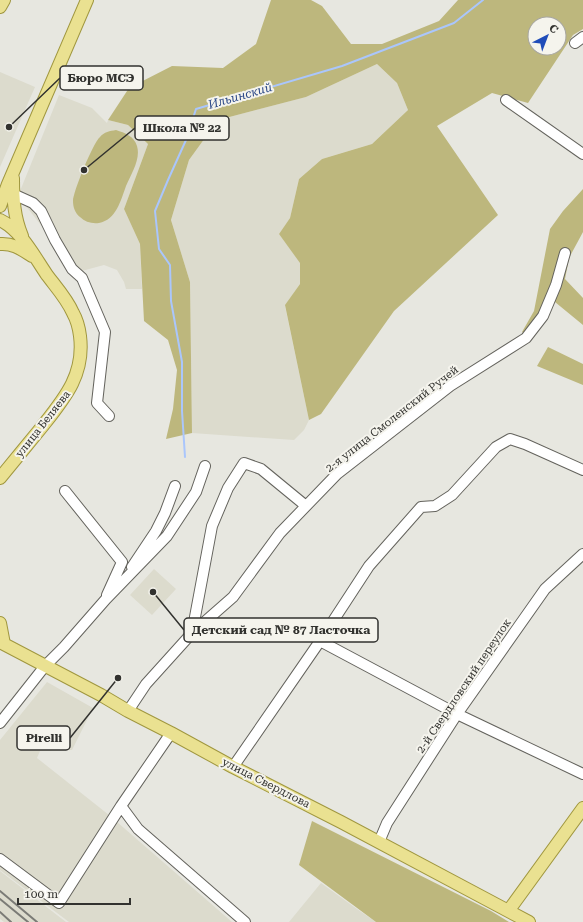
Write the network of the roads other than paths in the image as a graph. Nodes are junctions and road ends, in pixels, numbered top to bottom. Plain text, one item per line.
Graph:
1 (4, 0) edge
2 (87, 0) edge
3 (0, 7) edge
4 (506, 100) dead end
5 (583, 154) edge
6 (12, 173) junction
7 (13, 194) junction
8 (0, 206) edge
9 (0, 220) edge
10 (24, 242) junction
11 (0, 244) edge
12 (565, 253) dead end
13 (36, 259) junction
14 (109, 416) dead end
15 (205, 466) dead end
16 (583, 470) edge
17 (0, 478) edge
18 (175, 486) dead end
19 (65, 491) dead end
20 (306, 506) junction
21 (583, 554) edge
22 (115, 590) junction
23 (106, 599) junction
24 (0, 623) edge
25 (192, 633) junction
26 (320, 641) junction
27 (2, 643) edge
28 (45, 666) junction
29 (128, 711) junction
30 (457, 714) junction
31 (0, 723) edge
32 (172, 733) junction
33 (234, 767) junction
34 (583, 774) edge
35 (121, 806) junction
36 (583, 808) edge
37 (379, 842) junction
38 (0, 859) edge
39 (509, 910) junction
40 (245, 922) edge
41 (529, 922) edge

1 - 3 main road
2 - 6 main road
4 - 5 street
6 - 7 main road
6 - 8 main road
7 - 10 main road
7 - 14 street
9 - 10 main road
10 - 13 main road, улица Беляева
11 - 13 main road
12 - 20 street, 2-я улица Смоленский Ручей
13 - 17 main road, улица Беляева
15 - 22 street
16 - 26 street
18 - 22 street
19 - 23 street
20 - 25 street, 2-я улица Смоленский Ручей
20 - 25 street
21 - 30 street, 2-й Свердловский переулок
22 - 23 street
23 - 28 street
24 - 27 main road
25 - 29 street, 2-я улица Смоленский Ручей
26 - 30 street
26 - 33 street
27 - 28 main road, улица Свердлова
28 - 29 main road, улица Свердлова
28 - 31 street
29 - 32 main road, улица Свердлова
30 - 34 street
30 - 37 street, 2-й Свердловский переулок
32 - 33 main road, улица Свердлова
32 - 35 street
33 - 37 main road, улица Свердлова
35 - 38 street
35 - 40 street
36 - 39 main road
37 - 39 main road, улица Свердлова
39 - 41 main road, улица Свердлова

